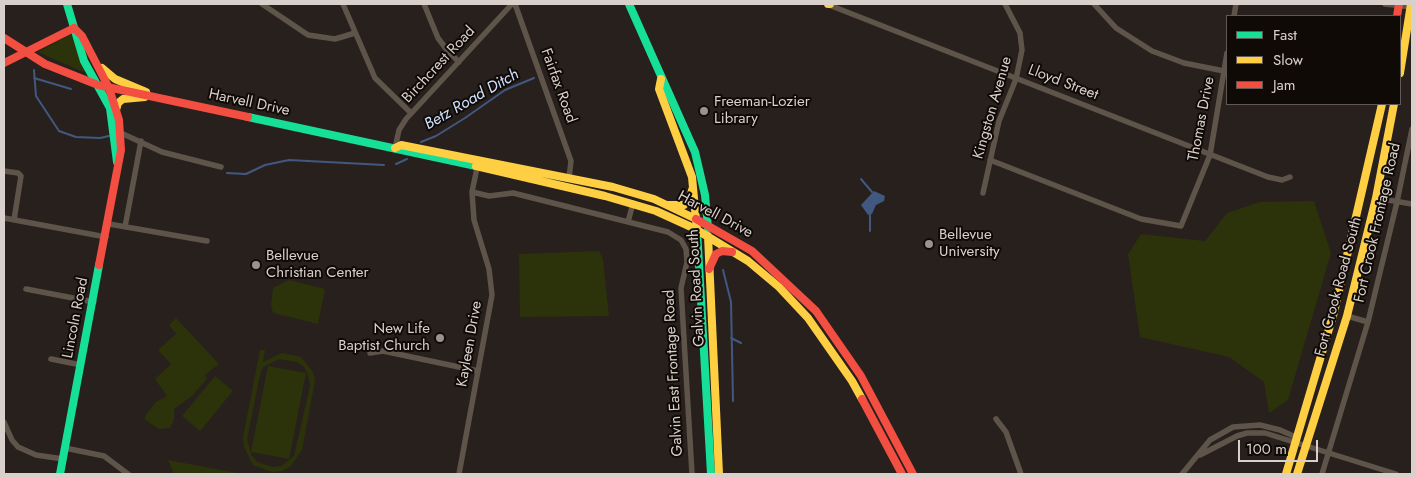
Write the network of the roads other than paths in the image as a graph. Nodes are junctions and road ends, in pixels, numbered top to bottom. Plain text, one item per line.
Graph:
1 (67, 4) edge
2 (262, 4) edge
3 (343, 4) edge
4 (424, 4) edge
5 (514, 4) edge
6 (629, 4) edge
7 (829, 4) edge
8 (1005, 4) edge
9 (1094, 4) edge
10 (1385, 4) edge
11 (1399, 5) edge
12 (1411, 6) edge
13 (74, 28) junction
14 (355, 33) junction
15 (4, 38) edge
16 (26, 54) junction
17 (94, 58) junction
18 (1226, 59) edge
19 (459, 62) junction
20 (4, 64) edge
21 (1401, 67) edge
22 (1224, 71) junction
23 (661, 79) junction
24 (1016, 79) junction
25 (98, 85) junction
26 (109, 88) junction
27 (155, 97) junction
28 (1382, 105) edge
29 (1394, 105) edge
30 (116, 110) junction
31 (411, 113) junction
32 (1412, 129) edge
33 (121, 133) junction
34 (141, 141) junction
35 (395, 148) junction
36 (1210, 155) junction
37 (990, 160) junction
38 (478, 163) junction
39 (118, 166) junction
40 (222, 166) dead end
41 (4, 171) edge
42 (1290, 176) dead end
43 (569, 178) junction
44 (693, 185) junction
45 (472, 192) junction
46 (983, 193) dead end
47 (1376, 198) junction
48 (1398, 202) junction
49 (633, 203) junction
50 (1412, 204) edge
51 (668, 205) junction
52 (4, 218) edge
53 (696, 219) junction
54 (14, 220) junction
55 (628, 222) junction
56 (109, 224) junction
57 (707, 224) junction
58 (125, 227) junction
59 (697, 230) junction
60 (708, 236) junction
61 (106, 237) junction
62 (206, 241) dead end
63 (739, 254) junction
64 (709, 269) junction
65 (26, 289) dead end
66 (94, 302) junction
67 (1347, 316) junction
68 (1368, 322) junction
69 (370, 353) dead end
70 (51, 359) dead end
71 (81, 365) junction
72 (478, 371) junction
73 (996, 418) dead end
74 (4, 422) edge
75 (1297, 441) junction
76 (1308, 445) junction
77 (65, 448) junction
78 (1330, 452) junction
79 (1200, 455) junction
80 (63, 459) junction
81 (60, 474) edge
82 (128, 474) edge
83 (459, 474) edge
84 (692, 474) edge
85 (711, 474) edge
86 (719, 474) edge
87 (902, 474) edge
88 (913, 474) edge
89 (1021, 474) edge
90 (1182, 474) edge
91 (1286, 474) edge
92 (1298, 474) edge
93 (1322, 474) edge
94 (1396, 474) edge

1 - 13 main road, Lincoln Road
2 - 14 street
3 - 14 street
4 - 19 street
5 - 19 street, Birchcrest Road
5 - 43 street, Fairfax Road
6 - 23 main road, Galvin Road South
7 - 24 street, Lloyd Street
8 - 24 street, Kingston Avenue
9 - 22 street
10 - 11 street
11 - 12 street
12 - 21 main road
13 - 16 main road
13 - 17 main road, Lincoln Road
13 - 25 main road, Lincoln Road
14 - 31 street
15 - 16 main road, Harvell Drive
16 - 20 main road
16 - 25 main road, Harvell Drive
17 - 26 main road, Lincoln Road
17 - 27 main road
18 - 22 street, Thomas Drive
19 - 31 street, Birchcrest Road
22 - 36 street, Thomas Drive
23 - 44 main road, Galvin Road South
23 - 57 main road, Galvin Road South
24 - 36 street, Lloyd Street
24 - 37 street, Kingston Avenue
25 - 26 main road, Harvell Drive
25 - 39 main road, Lincoln Road
26 - 27 main road, Harvell Drive
26 - 30 main road, Lincoln Road
27 - 30 main road
27 - 35 main road, Harvell Drive
28 - 75 main road, Fort Crook Road South
29 - 47 main road, Fort Crook Road South
30 - 33 main road, Lincoln Road
31 - 35 street, Birchcrest Road
32 - 48 street, Fort Crook Frontage Road
33 - 34 street
33 - 39 main road, Lincoln Road
34 - 40 street
34 - 58 street
35 - 38 main road, Harvell Drive
36 - 37 street, Thomas Drive
36 - 42 street, Lloyd Street
37 - 46 street, Kingston Avenue
38 - 43 main road, Harvell Drive
38 - 45 street, Kayleen Drive
38 - 49 main road, Harvell Drive
39 - 56 main road, Lincoln Road
41 - 54 street
43 - 51 main road, Harvell Drive
44 - 51 main road
44 - 53 main road, Galvin Road South
45 - 55 street, Galvin East Frontage Road
45 - 72 street, Kayleen Drive
47 - 48 street
47 - 67 main road, Fort Crook Road South
48 - 50 street
48 - 68 street, Fort Crook Frontage Road
49 - 55 street
49 - 59 main road, Harvell Drive
51 - 53 main road, Harvell Drive
52 - 54 street
53 - 57 main road, Harvell Drive
53 - 59 main road, Galvin Road South
54 - 61 street
55 - 84 street, Galvin East Frontage Road
56 - 58 street
56 - 61 main road, Lincoln Road
57 - 60 main road, Galvin Road South
57 - 88 main road, Harvell Drive
58 - 62 street
59 - 60 main road, Harvell Drive
59 - 85 main road, Galvin Road South
60 - 63 main road, Harvell Drive
60 - 64 main road, Galvin Road South
61 - 66 main road, Lincoln Road
63 - 64 main road
63 - 87 main road, Harvell Drive
64 - 86 main road, Galvin Road South
65 - 66 street
66 - 71 main road, Lincoln Road
67 - 68 street, Fort Crook Frontage Road
67 - 76 main road, Fort Crook Road South
68 - 78 street, Fort Crook Frontage Road
69 - 72 street
70 - 71 street
71 - 77 main road, Lincoln Road
72 - 83 street, Kayleen Drive
73 - 89 street
74 - 80 street
75 - 76 street
75 - 79 street
75 - 79 street
75 - 91 main road, Fort Crook Road South
76 - 78 street
76 - 92 main road, Fort Crook Road South
77 - 80 main road, Lincoln Road
77 - 82 street
78 - 93 street, Fort Crook Frontage Road
78 - 94 street
79 - 90 street
80 - 81 main road, Lincoln Road

